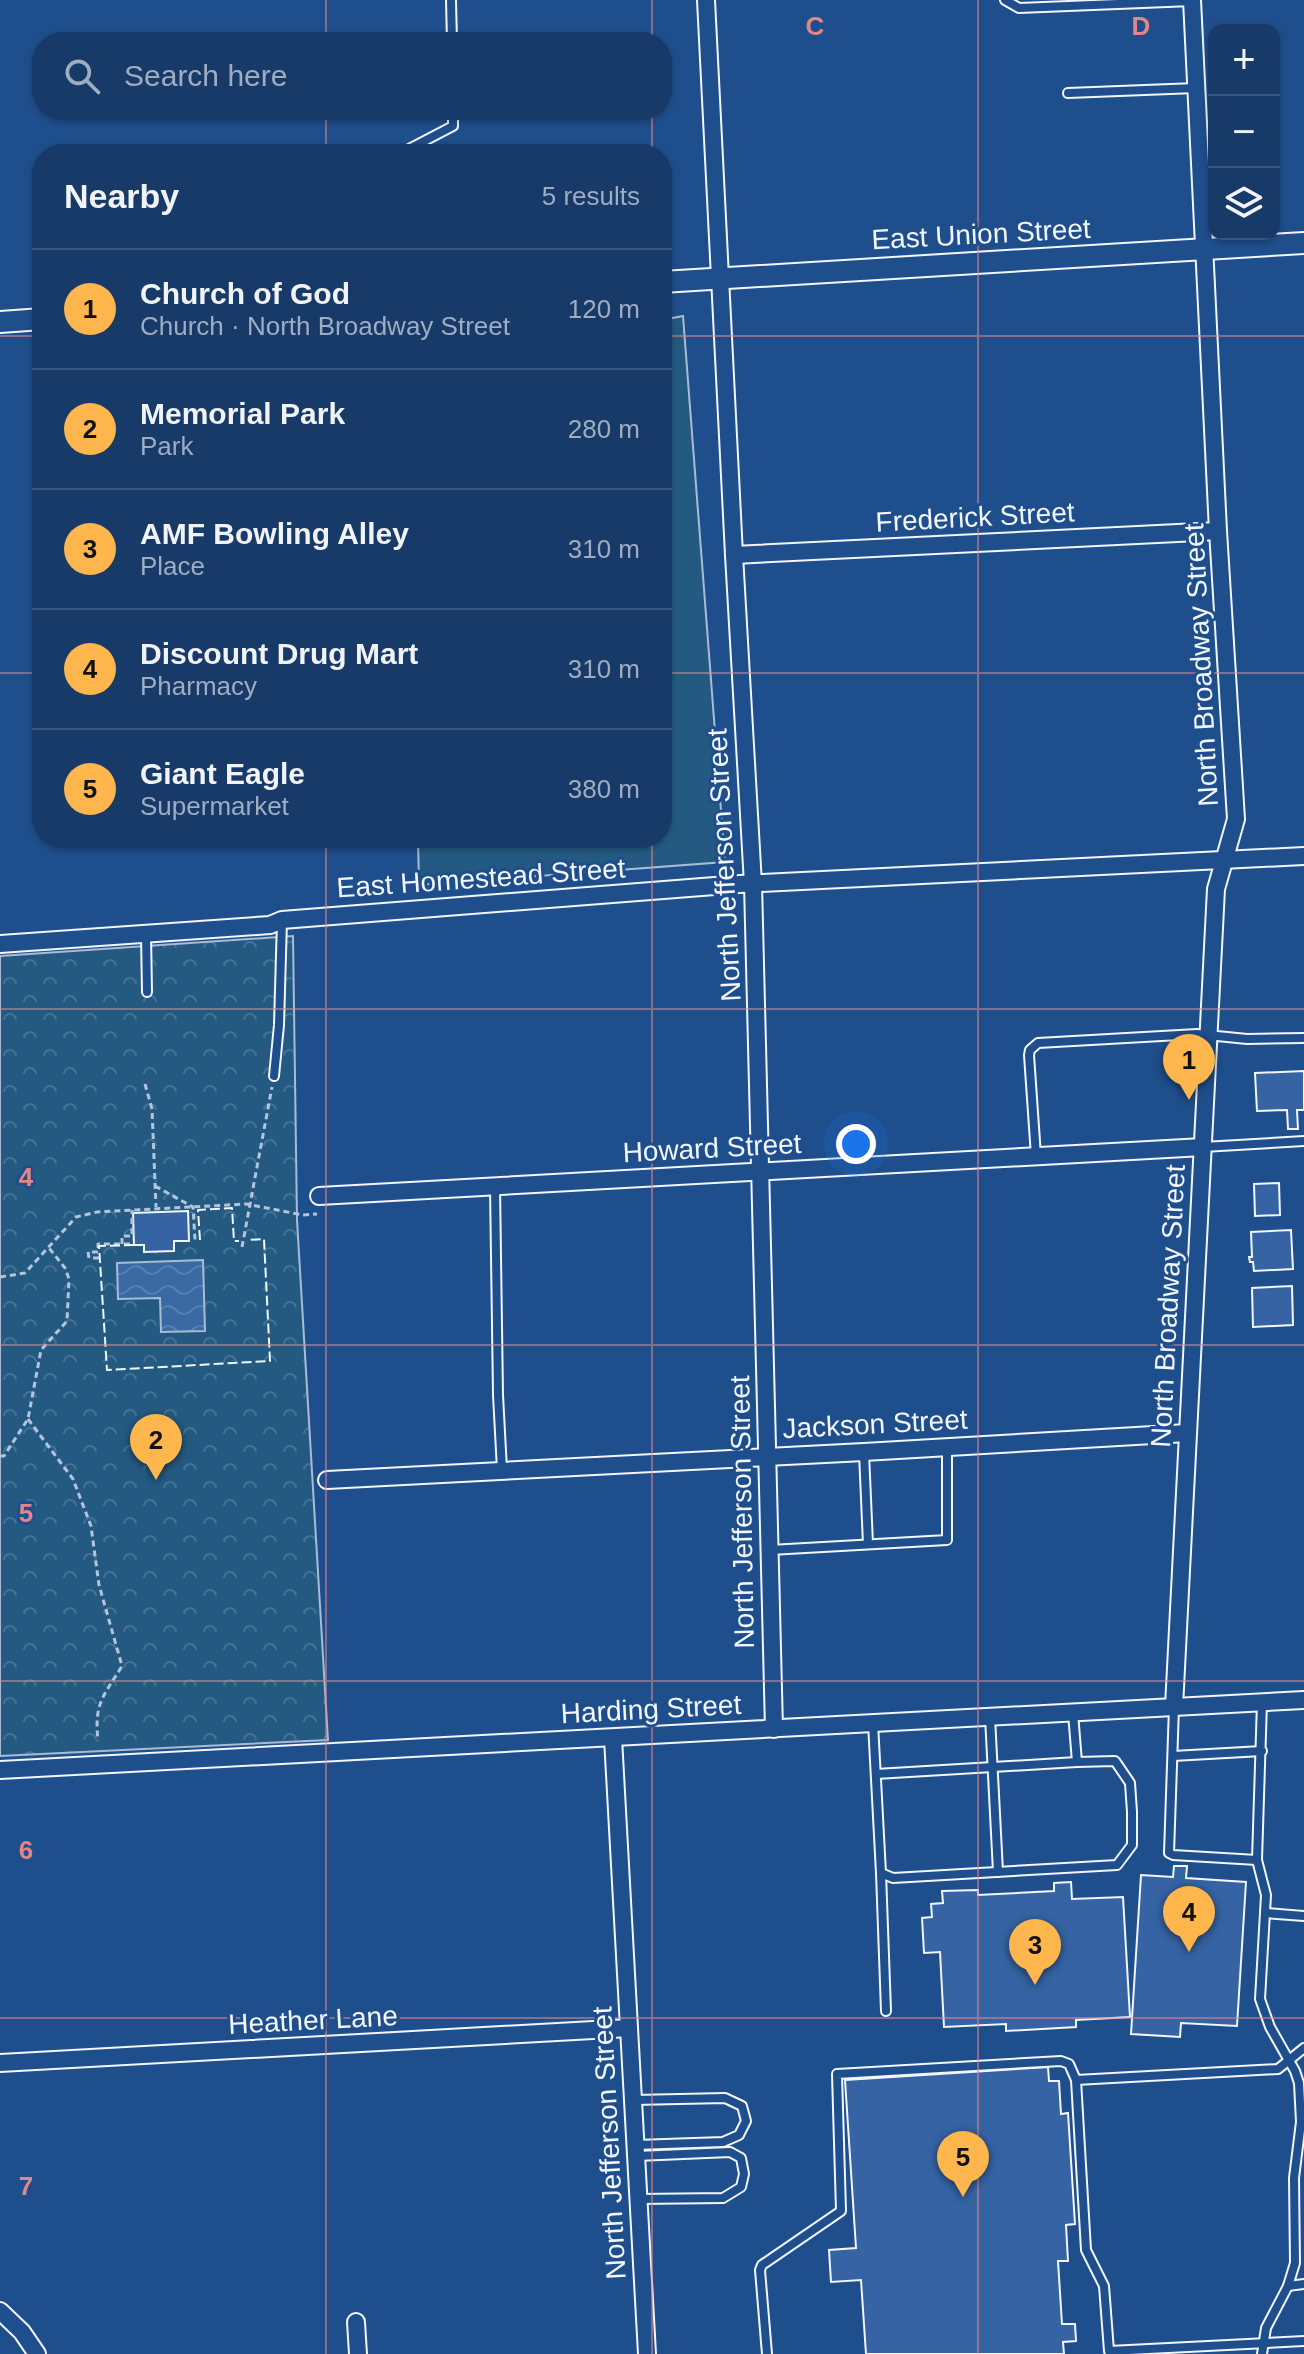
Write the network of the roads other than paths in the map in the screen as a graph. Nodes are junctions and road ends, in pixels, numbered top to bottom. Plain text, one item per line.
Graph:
1 (451, 0) edge
2 (706, 0) edge
3 (1005, 0) edge
4 (1192, 1) edge
5 (452, 32) edge
6 (1196, 88) junction
7 (1068, 93) dead end
8 (453, 120) edge
9 (425, 141) junction
10 (419, 144) edge
11 (425, 144) edge
12 (1304, 243) edge
13 (1205, 249) junction
14 (720, 278) junction
15 (672, 281) edge
16 (32, 320) edge
17 (0, 322) edge
18 (1218, 531) junction
19 (734, 555) junction
20 (1304, 856) edge
21 (1224, 859) junction
22 (753, 884) junction
23 (282, 920) junction
24 (146, 934) junction
25 (0, 944) edge
26 (147, 992) dead end
27 (1209, 1035) junction
28 (1304, 1038) edge
29 (274, 1076) road end
30 (1304, 1141) edge
31 (1203, 1147) junction
32 (1036, 1156) junction
33 (761, 1171) junction
34 (495, 1187) junction
35 (319, 1196) dead end
36 (1187, 1433) junction
37 (947, 1447) junction
38 (864, 1452) junction
39 (765, 1456) junction
40 (502, 1471) junction
41 (327, 1480) dead end
42 (868, 1544) junction
43 (768, 1551) junction
44 (1304, 1700) edge
45 (1262, 1702) junction
46 (1174, 1707) junction
47 (1073, 1712) junction
48 (990, 1717) junction
49 (873, 1723) junction
50 (774, 1729) junction
51 (613, 1738) junction
52 (1262, 1751) junction
53 (1173, 1756) junction
54 (1077, 1762) junction
55 (992, 1767) junction
56 (0, 1770) edge
57 (876, 1774) junction
58 (1257, 1860) junction
59 (998, 1872) junction
60 (881, 1873) junction
61 (1265, 1913) junction
62 (1304, 1916) edge
63 (886, 2011) dead end
64 (629, 2028) junction
65 (1304, 2048) edge
66 (1288, 2060) junction
67 (0, 2063) edge
68 (1076, 2080) junction
69 (633, 2100) junction
70 (636, 2150) junction
71 (1299, 2178) edge
72 (638, 2199) junction
73 (1304, 2284) edge
74 (1288, 2286) junction
75 (0, 2311) edge
76 (356, 2322) dead end
77 (1304, 2341) edge
78 (1262, 2344) junction
79 (37, 2354) edge
80 (358, 2354) edge
81 (647, 2354) edge
82 (767, 2354) edge
83 (1262, 2354) edge

1 - 5 lane
2 - 14 street, North Jefferson Street
3 - 4 lane
4 - 6 street, North Broadway Street
6 - 7 lane
6 - 13 street, North Broadway Street
8 - 9 lane
9 - 10 lane
9 - 11 lane
12 - 13 street, East Union Street
13 - 14 street, East Union Street
13 - 18 street, North Broadway Street
14 - 15 street, East Union Street
14 - 19 street, North Jefferson Street
16 - 17 street
18 - 19 street, Frederick Street
18 - 21 street, North Broadway Street
19 - 22 street, North Jefferson Street
20 - 21 street, East Homestead Street
21 - 22 street, East Homestead Street
21 - 27 street, North Broadway Street
22 - 23 street, East Homestead Street
22 - 33 street, North Jefferson Street
23 - 24 street, East Homestead Street
23 - 29 lane
24 - 25 street, East Homestead Street
24 - 26 lane
27 - 28 lane
27 - 31 street, North Broadway Street
27 - 32 lane
30 - 31 lane
31 - 32 street, Howard Street
31 - 36 street, North Broadway Street
32 - 33 street, Howard Street
33 - 34 street, Howard Street
33 - 39 street, North Jefferson Street
34 - 35 street, Howard Street
34 - 40 lane
36 - 37 street, Jackson Street
36 - 46 street, North Broadway Street
37 - 38 street, Jackson Street
37 - 42 lane
38 - 39 street, Jackson Street
38 - 42 lane
39 - 40 street, Jackson Street
39 - 43 street, North Jefferson Street
40 - 41 street, Jackson Street
42 - 43 lane
43 - 50 street, North Jefferson Street
44 - 45 street, Harding Street
45 - 46 street, Harding Street
45 - 52 lane
46 - 47 street, Harding Street
46 - 53 lane
47 - 48 street, Harding Street
47 - 54 lane
48 - 49 street, Harding Street
48 - 55 lane
49 - 50 street, Harding Street
49 - 57 lane
50 - 51 street, Harding Street
51 - 56 street, Harding Street
51 - 64 street, North Jefferson Street
52 - 53 lane
52 - 58 lane
53 - 58 lane
54 - 55 lane
54 - 59 lane
55 - 57 lane
55 - 59 lane
57 - 60 lane
58 - 61 lane
59 - 60 lane
60 - 63 lane
61 - 62 lane
61 - 66 lane
64 - 67 street, Heather Lane
64 - 69 street, North Jefferson Street
65 - 66 lane
66 - 68 lane
66 - 71 lane
68 - 78 lane
68 - 82 lane
69 - 70 street, North Jefferson Street
69 - 70 lane
70 - 72 street, North Jefferson Street
70 - 72 lane
71 - 74 lane
72 - 81 street, North Jefferson Street
73 - 74 lane
74 - 78 lane
75 - 79 street
76 - 80 street
77 - 78 lane
78 - 83 lane

